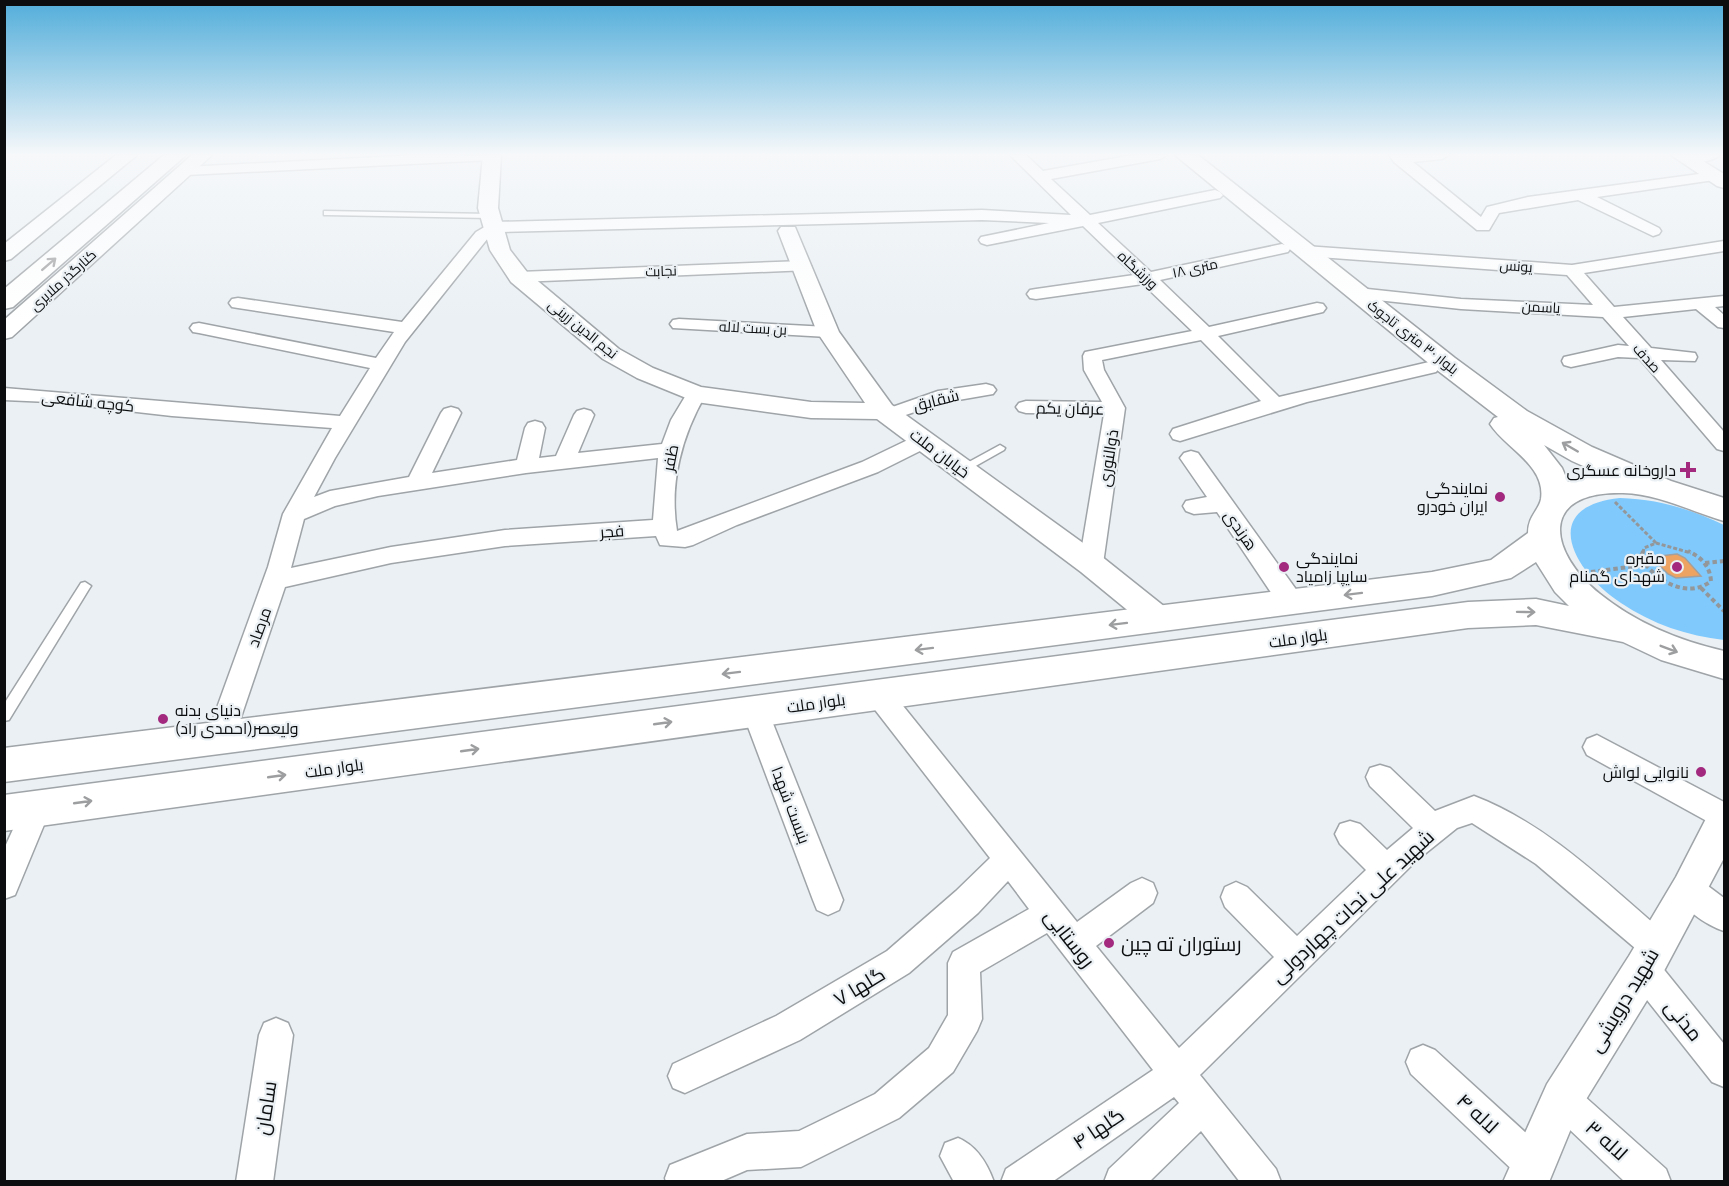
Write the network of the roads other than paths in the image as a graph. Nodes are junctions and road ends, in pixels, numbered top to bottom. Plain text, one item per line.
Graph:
1 (59, 210) edge
2 (86, 210) edge
3 (121, 210) edge
4 (131, 210) edge
5 (489, 210) edge
6 (1076, 210) edge
7 (1136, 210) edge
8 (1237, 210) edge
9 (1249, 210) edge
10 (1463, 210) edge
11 (1493, 210) edge
12 (1612, 210) edge
13 (327, 213) dead end
14 (1086, 220) junction
15 (492, 224) junction
16 (788, 231) dead end
17 (1653, 231) dead end
18 (987, 240) dead end
19 (1725, 246) edge
20 (1294, 250) junction
21 (4, 255) edge
22 (803, 266) junction
23 (1572, 270) junction
24 (519, 277) junction
25 (1146, 278) junction
26 (4, 279) edge
27 (1358, 293) junction
28 (1036, 294) dead end
29 (1725, 301) edge
30 (4, 302) edge
31 (238, 303) dead end
32 (1700, 304) junction
33 (1317, 308) dead end
34 (1606, 311) junction
35 (1725, 323) edge
36 (678, 324) dead end
37 (199, 328) dead end
38 (406, 328) junction
39 (4, 332) edge
40 (828, 332) junction
41 (1207, 333) junction
42 (1642, 352) junction
43 (1688, 357) dead end
44 (1571, 361) dead end
45 (382, 365) junction
46 (1429, 368) junction
47 (986, 390) dead end
48 (4, 394) edge
49 (696, 394) junction
50 (1274, 403) junction
51 (1026, 407) dead end
52 (1115, 408) junction
53 (451, 413) dead end
54 (886, 413) junction
55 (584, 415) dead end
56 (346, 423) junction
57 (535, 429) dead end
58 (1180, 434) dead end
59 (923, 441) junction
60 (1725, 444) edge
61 (1000, 447) dead end
62 (669, 450) junction
63 (1191, 458) dead end
64 (564, 462) junction
65 (526, 466) junction
66 (961, 469) junction
67 (416, 484) junction
68 (1661, 488) junction
69 (1556, 501) junction
70 (1222, 504) junction
71 (1194, 506) dead end
72 (1725, 510) edge
73 (294, 514) junction
74 (664, 527) junction
75 (1544, 537) junction
76 (1091, 564) junction
77 (276, 580) junction
78 (86, 586) dead end
79 (1291, 602) junction
80 (1159, 619) junction
81 (1627, 630) junction
82 (1718, 666) edge
83 (878, 694) junction
84 (755, 711) junction
85 (4, 716) edge
86 (220, 738) junction
87 (1597, 747) dead end
88 (4, 765) edge
89 (1380, 777) dead end
90 (21, 810) edge
91 (1725, 816) edge
92 (1725, 822) edge
93 (1434, 829) junction
94 (1350, 834) dead end
95 (1008, 860) junction
96 (1387, 870) junction
97 (4, 885) edge
98 (1689, 891) junction
99 (1142, 893) dead end
100 (1236, 897) dead end
101 (828, 900) dead end
102 (1051, 914) junction
103 (1725, 916) edge
104 (1074, 943) junction
105 (1296, 957) junction
106 (1650, 958) junction
107 (276, 1035) dead end
108 (1423, 1062) dead end
109 (1725, 1070) edge
110 (1177, 1074) junction
111 (685, 1076) dead end
112 (1562, 1099) junction
113 (1202, 1105) junction
114 (1529, 1177) edge
115 (683, 1178) dead end
116 (254, 1182) edge
117 (1019, 1182) edge
118 (1122, 1182) edge
119 (1263, 1182) edge
120 (1653, 1182) edge

1 - 21 street
2 - 26 main road
30 -> 3 main road
4 - 39 street, کنارگذر ملایری
5 - 15 street, نجم الدین زرینی
6 - 14 street, ورزشگاه
7 - 14 street
8 - 20 main road, بلوار ۳۰ متری تاجوک
9 - 20 main road, بلوار ۳۰ متری تاجوک
10 - 11 street
12 - 17 street
13 - 15 lane
14 - 15 street
14 - 18 street
14 - 25 street, ورزشگاه
15 - 24 street, نجم الدین زرینی
15 - 38 street, مرصاد
16 - 22 street, خیابان ملت
19 - 23 street, یونس
20 - 23 street, یونس
20 - 25 street, ۱۸ متری
20 - 27 main road, بلوار ۳۰ متری تاجوک
20 - 46 main road, بلوار ۳۰ متری تاجوک
22 - 24 street, نجابت
22 - 40 street, خیابان ملت
23 - 34 street, صدف
24 - 49 street, نجم الدین زرینی
25 - 28 street, ۱۸ متری
25 - 41 street, ورزشگاه
27 - 34 street, یاسمن
68 -> 27 main road, بلوار ۳۰ متری تاجوک
29 - 32 street, یاسمن
31 - 38 street
32 - 34 street, یاسمن
32 - 35 street
33 - 41 street
34 - 42 street, صدف
36 - 40 street, بن بست لاله
37 - 45 street
38 - 45 street, مرصاد
40 - 54 street, خیابان ملت
41 - 50 street, ورزشگاه
41 - 52 street, ذوالنوری
42 - 43 street
42 - 44 street
42 - 60 street, صدف
45 - 56 street, مرصاد
46 - 50 street
46 - 69 main road, بلوار ۳۰ متری تاجوک
47 - 54 street, شقایق
48 - 56 street, کوچه شافعی
49 - 54 street, نجم الدین زرینی
49 - 62 street, ظفر
50 - 58 street
51 - 52 street, عرفان یکم
52 - 76 street, ذوالنوری
53 - 67 street
54 - 59 street, خیابان ملت
55 - 64 street
56 - 73 street, مرصاد
57 - 65 street
59 - 66 street, خیابان ملت
59 - 74 street
61 - 66 lane
62 - 64 street
62 - 74 street, ظفر
63 - 70 street, هرندی
64 - 65 street
65 - 67 street
66 - 76 street, خیابان ملت
67 - 73 street
68 - 69 main road
68 - 72 main road
69 - 75 main road
70 - 71 street
70 - 79 street, هرندی
73 - 77 street, مرصاد
74 - 77 street, فجر
75 -> 79 main road
75 - 81 main road
76 - 80 street, خیابان ملت
77 - 86 street, مرصاد
78 - 85 lane
79 - 80 main road
80 -> 86 main road
81 -> 82 main road
83 -> 81 main road, بلوار ملت
83 - 84 main road, بلوار ملت
83 - 95 street, روستایی
90 -> 84 main road, بلوار ملت
84 - 101 street, بنبست شهدا
86 - 88 main road
87 - 91 street
89 - 93 street
90 - 97 street
92 - 98 street, شهید درویشی
93 - 96 street, شهید علی نجات چهاردولی
93 - 106 street, شهید علی نجات چهاردولی
94 - 96 street
95 - 102 street, روستایی
95 - 111 street, گلها ۷
96 - 105 street, شهید علی نجات چهاردولی
98 - 103 street
98 - 106 street, شهید درویشی
99 - 104 street
100 - 105 street
102 - 104 street, روستایی
102 - 115 street
104 - 110 street, روستایی
105 - 110 street, شهید علی نجات چهاردولی
106 - 109 street, مدنی
106 - 112 street, شهید درویشی
107 - 116 street, سامان
108 - 114 street, لاله ۴
110 - 113 street, روستایی
110 - 117 street, گلها ۴
112 - 114 street, شهید درویشی
112 - 120 street, لاله ۳
113 - 118 street
113 - 119 street, روستایی

